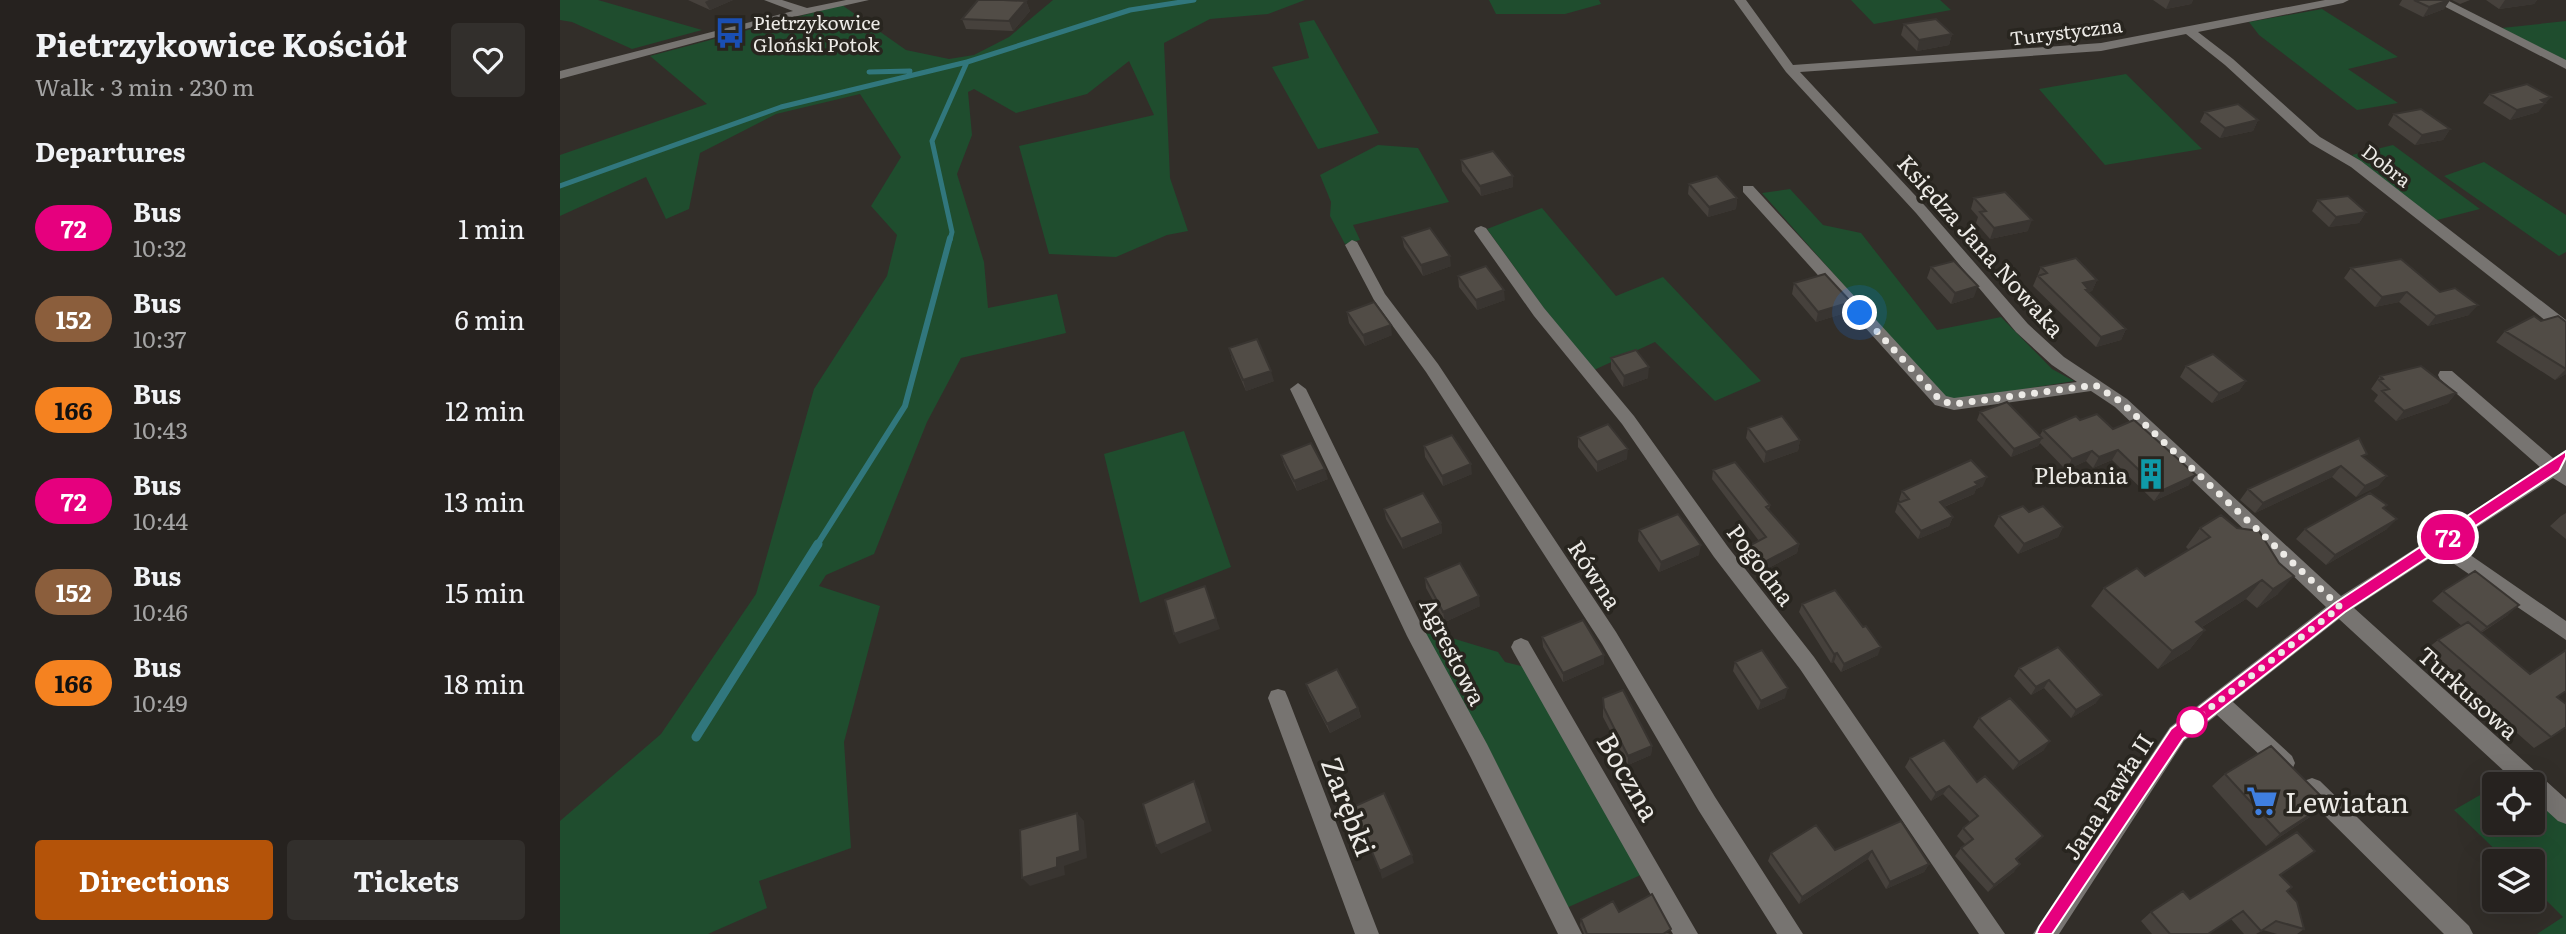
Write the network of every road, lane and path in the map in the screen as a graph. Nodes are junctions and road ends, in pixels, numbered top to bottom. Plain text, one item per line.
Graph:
1 (770, 0) edge
2 (863, 0) edge
3 (1740, 0) edge
4 (2343, 0) edge
5 (2438, 0) edge
6 (804, 11) junction
7 (2188, 30) junction
8 (2566, 65) edge
9 (1790, 69) junction
10 (560, 75) edge
11 (1748, 189) dead end
12 (1481, 231) dead end
13 (1352, 245) dead end
14 (2566, 328) edge
15 (2446, 375) dead end
16 (2095, 385) junction
17 (1298, 389) dead end
18 (2562, 468) edge
19 (2438, 543) junction
20 (2340, 607) junction
21 (2566, 632) edge
22 (1521, 647) dead end
23 (1278, 698) dead end
24 (2217, 701) junction
25 (2566, 813) edge
26 (1367, 934) edge
27 (1570, 934) edge
28 (1686, 934) edge
29 (1791, 934) edge
30 (1993, 934) edge
31 (2045, 934) edge
32 (2461, 934) edge

1 - 6 street
2 - 6 street
3 - 9 street, Księdza Jana Nowaka
4 - 7 street, Turystyczna
5 - 8 street
6 - 10 street
7 - 9 street, Turystyczna
7 - 14 street, Dobra
9 - 16 street, Księdza Jana Nowaka
11 - 16 street
12 - 30 street, Pogodna
13 - 29 street, Równa
15 - 18 street
16 - 20 street, Księdza Jana Nowaka
17 - 27 street, Agrestowa
18 - 19 street, Jana Pawła II
19 - 20 street, Jana Pawła II
19 - 21 street
20 - 24 street, Jana Pawła II
20 - 25 street, Turkusowa
22 - 28 street, Boczna
23 - 26 street, Zarębki
24 - 31 street, Jana Pawła II
24 - 32 street

